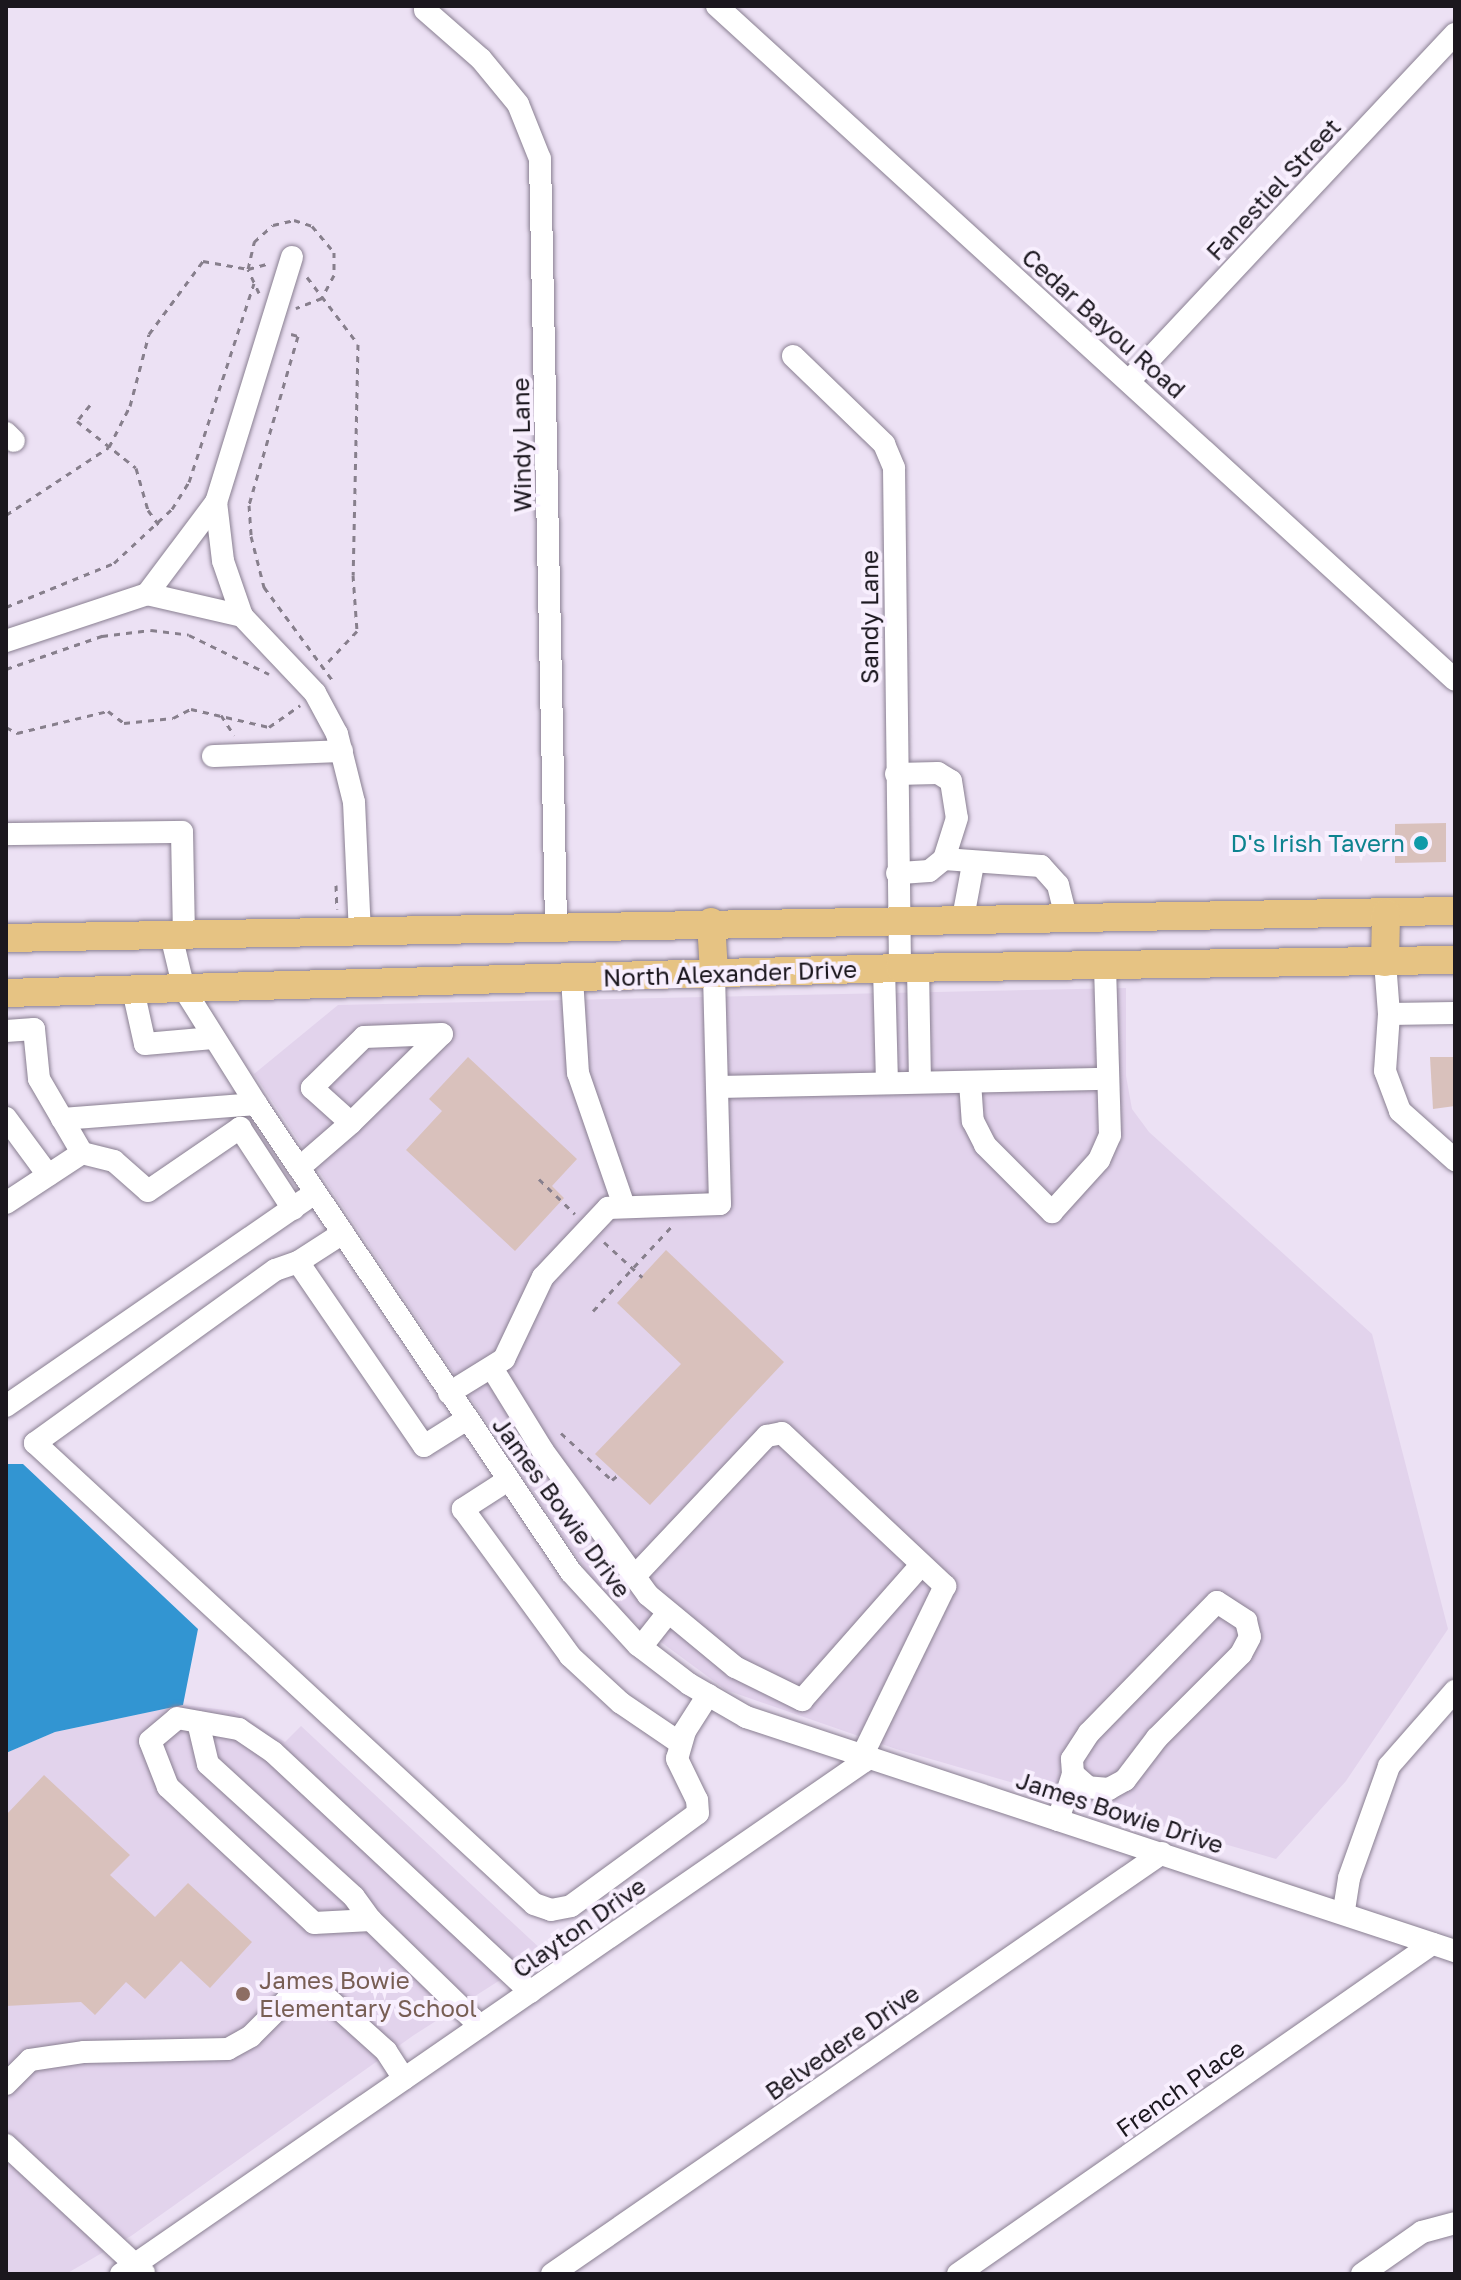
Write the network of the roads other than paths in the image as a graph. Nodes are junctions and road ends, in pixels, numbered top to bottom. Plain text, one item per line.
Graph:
1 (717, 6) edge
2 (425, 10) dead end
3 (1455, 34) edge
4 (292, 257) road end
5 (793, 356) dead end
6 (1129, 381) junction
7 (216, 502) junction
8 (147, 594) junction
9 (242, 616) junction
10 (6, 641) edge
11 (1455, 680) edge
12 (342, 751) junction
13 (213, 756) dead end
14 (896, 774) junction
15 (6, 834) edge
16 (944, 859) junction
17 (973, 864) junction
18 (897, 873) junction
19 (1455, 911) edge
20 (1386, 913) junction
21 (1066, 917) junction
22 (963, 918) junction
23 (897, 919) junction
24 (711, 922) junction
25 (556, 924) junction
26 (349, 933) junction
27 (177, 935) junction
28 (6, 938) edge
29 (1455, 960) edge
30 (1385, 962) junction
31 (1105, 966) junction
32 (900, 968) junction
33 (714, 973) junction
34 (572, 978) junction
35 (184, 989) junction
36 (133, 990) junction
37 (19, 993) edge
38 (1455, 1013) edge
39 (1389, 1014) junction
40 (34, 1029) junction
41 (887, 1030) junction
42 (6, 1031) edge
43 (919, 1031) junction
44 (213, 1038) junction
45 (1108, 1079) junction
46 (920, 1082) junction
47 (970, 1082) junction
48 (887, 1083) junction
49 (718, 1087) junction
50 (256, 1104) junction
51 (6, 1118) edge
52 (62, 1119) junction
53 (234, 1119) junction
54 (351, 1123) junction
55 (82, 1153) junction
56 (1455, 1160) edge
57 (299, 1168) junction
58 (48, 1175) junction
59 (315, 1193) junction
60 (6, 1203) edge
61 (624, 1206) junction
62 (293, 1209) junction
63 (343, 1233) junction
64 (298, 1262) junction
65 (492, 1368) junction
66 (449, 1393) junction
67 (6, 1406) edge
68 (467, 1419) junction
69 (508, 1480) junction
70 (921, 1565) junction
71 (634, 1577) junction
72 (667, 1614) junction
73 (641, 1647) junction
74 (1455, 1691) edge
75 (708, 1695) junction
76 (198, 1722) junction
77 (680, 1743) junction
78 (866, 1757) junction
79 (1073, 1774) junction
80 (1058, 1820) junction
81 (1162, 1853) junction
82 (1344, 1910) junction
83 (371, 1920) junction
84 (1432, 1944) junction
85 (1455, 1951) edge
86 (530, 1992) junction
87 (480, 2026) junction
88 (404, 2079) junction
89 (6, 2084) edge
90 (6, 2145) edge
91 (1455, 2223) edge
92 (133, 2271) edge
93 (552, 2274) edge
94 (958, 2274) edge
95 (1362, 2274) edge

1 - 6 street, Cedar Bayou Road
2 - 25 street, Windy Lane
3 - 6 street, Fanestiel Street
4 - 7 street
5 - 14 street, Sandy Lane
6 - 11 street, Cedar Bayou Road
7 - 8 street
7 - 9 street
8 - 9 street
8 - 10 street
9 - 12 street
12 - 13 street
12 - 26 street
14 - 16 street
14 - 18 street, Sandy Lane
15 - 27 street, James Bowie Drive
16 - 17 street
16 - 18 street
17 - 21 street
17 - 22 street
18 - 23 street, Sandy Lane
19 - 20 main road, North Alexander Drive
20 - 21 main road, North Alexander Drive
20 - 30 main road
21 - 22 main road, North Alexander Drive
22 - 23 main road, North Alexander Drive
23 - 24 main road, North Alexander Drive
23 - 32 street, Sandy Lane
24 - 25 main road, North Alexander Drive
24 - 33 main road
25 - 26 main road, North Alexander Drive
26 - 27 main road, North Alexander Drive
27 - 28 main road, North Alexander Drive
27 - 35 street, James Bowie Drive
29 - 30 main road, North Alexander Drive
30 - 31 main road, North Alexander Drive
30 - 39 street
31 - 32 main road, North Alexander Drive
31 - 45 street
32 - 33 main road, North Alexander Drive
32 - 41 street
32 - 43 street
33 - 34 main road, North Alexander Drive
33 - 49 street
34 - 35 main road, North Alexander Drive
34 - 61 street
35 - 36 main road, North Alexander Drive
35 - 44 street, James Bowie Drive
36 - 37 main road, North Alexander Drive
36 - 44 street
37 - 40 street
38 - 39 street
39 - 56 street
40 - 42 street
40 - 52 street
41 - 43 street
41 - 48 street
43 - 46 street
44 - 50 street, James Bowie Drive
45 - 47 street
45 - 47 street
46 - 47 street
46 - 48 street
48 - 49 street
49 - 61 street
50 - 53 street
50 - 57 street, James Bowie Drive
51 - 58 street
52 - 53 street
52 - 55 street
53 - 55 street
53 - 62 street
54 - 54 street
54 - 57 street
55 - 58 street
57 - 59 street, James Bowie Drive
58 - 60 street
59 - 62 street
59 - 63 street, James Bowie Drive
61 - 65 street
62 - 67 street
63 - 64 street
63 - 66 street, James Bowie Drive
64 - 68 street
64 - 77 street
65 - 66 street
65 - 71 street
66 - 68 street, James Bowie Drive
68 - 69 street, James Bowie Drive
69 - 73 street, James Bowie Drive
69 - 77 street
70 - 71 street
70 - 72 street
70 - 78 street
71 - 72 street
72 - 73 street
73 - 75 street, James Bowie Drive
74 - 82 street
75 - 77 street
75 - 78 street, James Bowie Drive
76 - 83 street
76 - 83 street
76 - 86 street
78 - 80 street, James Bowie Drive
78 - 86 street, Clayton Drive
79 - 79 street
79 - 80 street
80 - 81 street, James Bowie Drive
81 - 82 street, James Bowie Drive
81 - 93 street, Belvedere Drive
82 - 84 street, James Bowie Drive
83 - 87 street
84 - 85 street, James Bowie Drive
84 - 94 street, French Place
86 - 87 street, Clayton Drive
87 - 88 street, Clayton Drive
88 - 89 street
88 - 92 street, Clayton Drive
90 - 92 street
91 - 95 street

